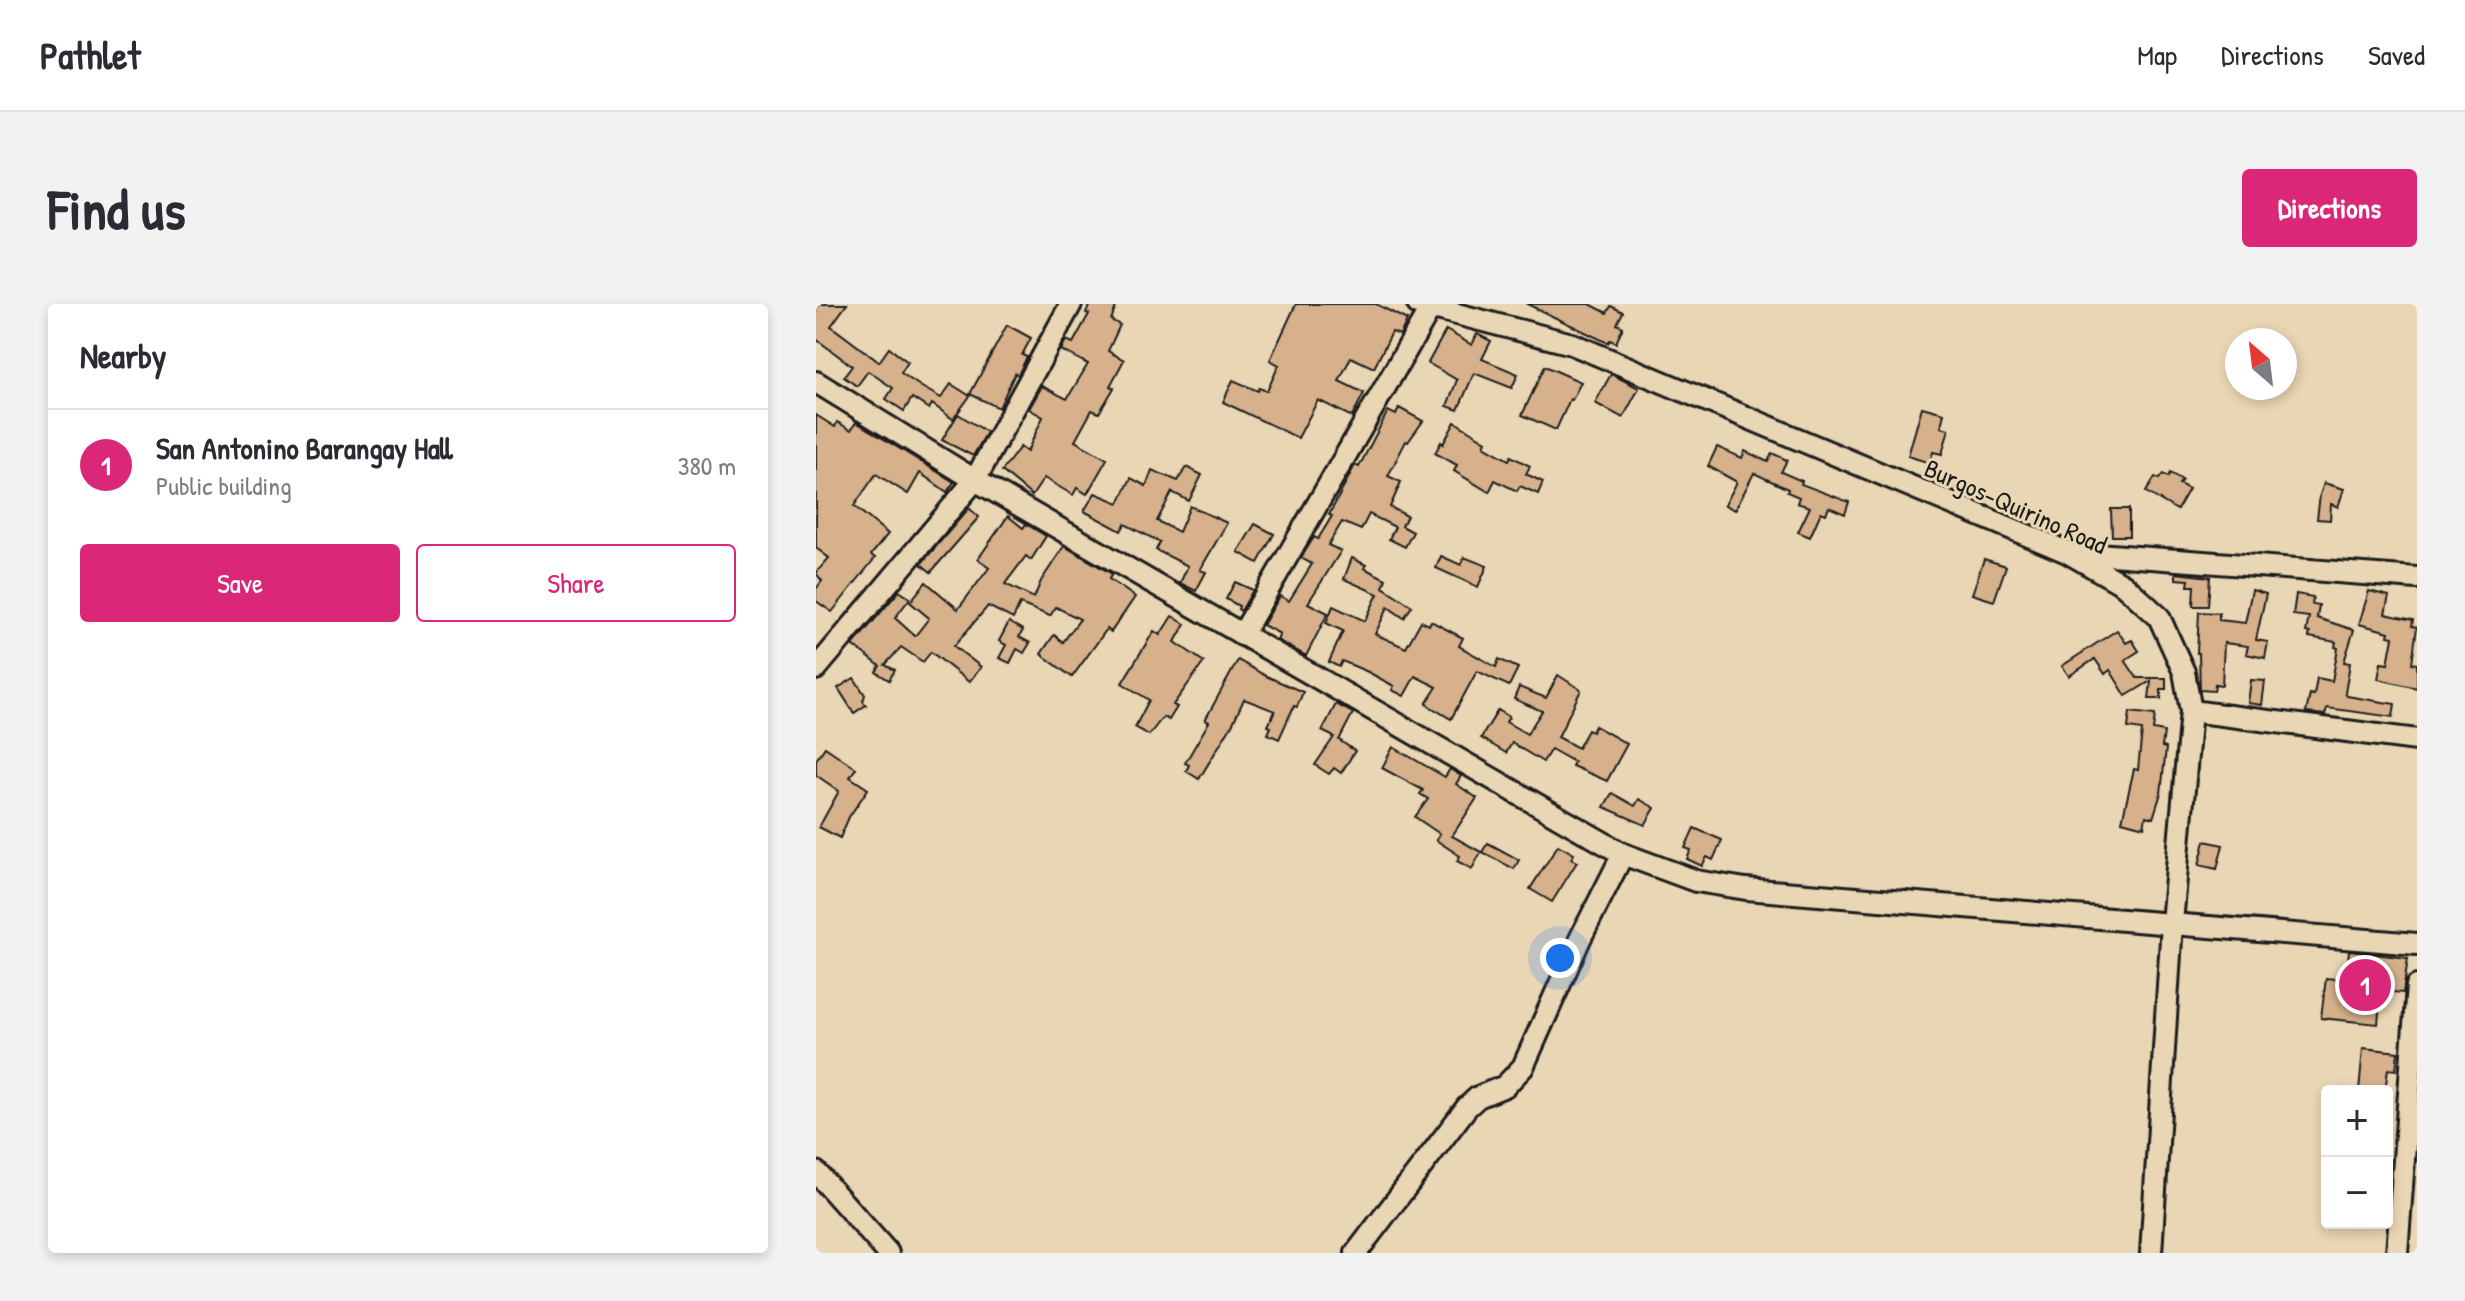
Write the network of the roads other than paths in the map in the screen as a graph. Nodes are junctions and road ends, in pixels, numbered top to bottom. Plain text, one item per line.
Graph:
1 (1071, 304) edge
2 (1427, 305) edge
3 (816, 382) edge
4 (975, 480) junction
5 (2067, 552) junction
6 (2417, 578) edge
7 (1242, 635) junction
8 (816, 669) edge
9 (2191, 711) junction
10 (2417, 740) edge
11 (1623, 854) junction
12 (2172, 923) junction
13 (2417, 944) edge
14 (2417, 986) edge
15 (2411, 1148) edge
16 (816, 1172) edge
17 (888, 1253) edge
18 (1356, 1253) edge
19 (2151, 1253) edge
20 (2397, 1253) edge

1 - 4 street
2 - 5 street, Burgos-Quirino Road
2 - 7 street
3 - 4 street
4 - 7 street
4 - 8 street
5 - 6 street
5 - 9 street, Burgos-Quirino Road
7 - 11 street
9 - 10 street
9 - 12 street, Burgos-Quirino Road
11 - 12 street
11 - 18 street
12 - 13 street
12 - 19 street, Burgos-Quirino Road
14 - 15 street
15 - 20 street
16 - 17 street

